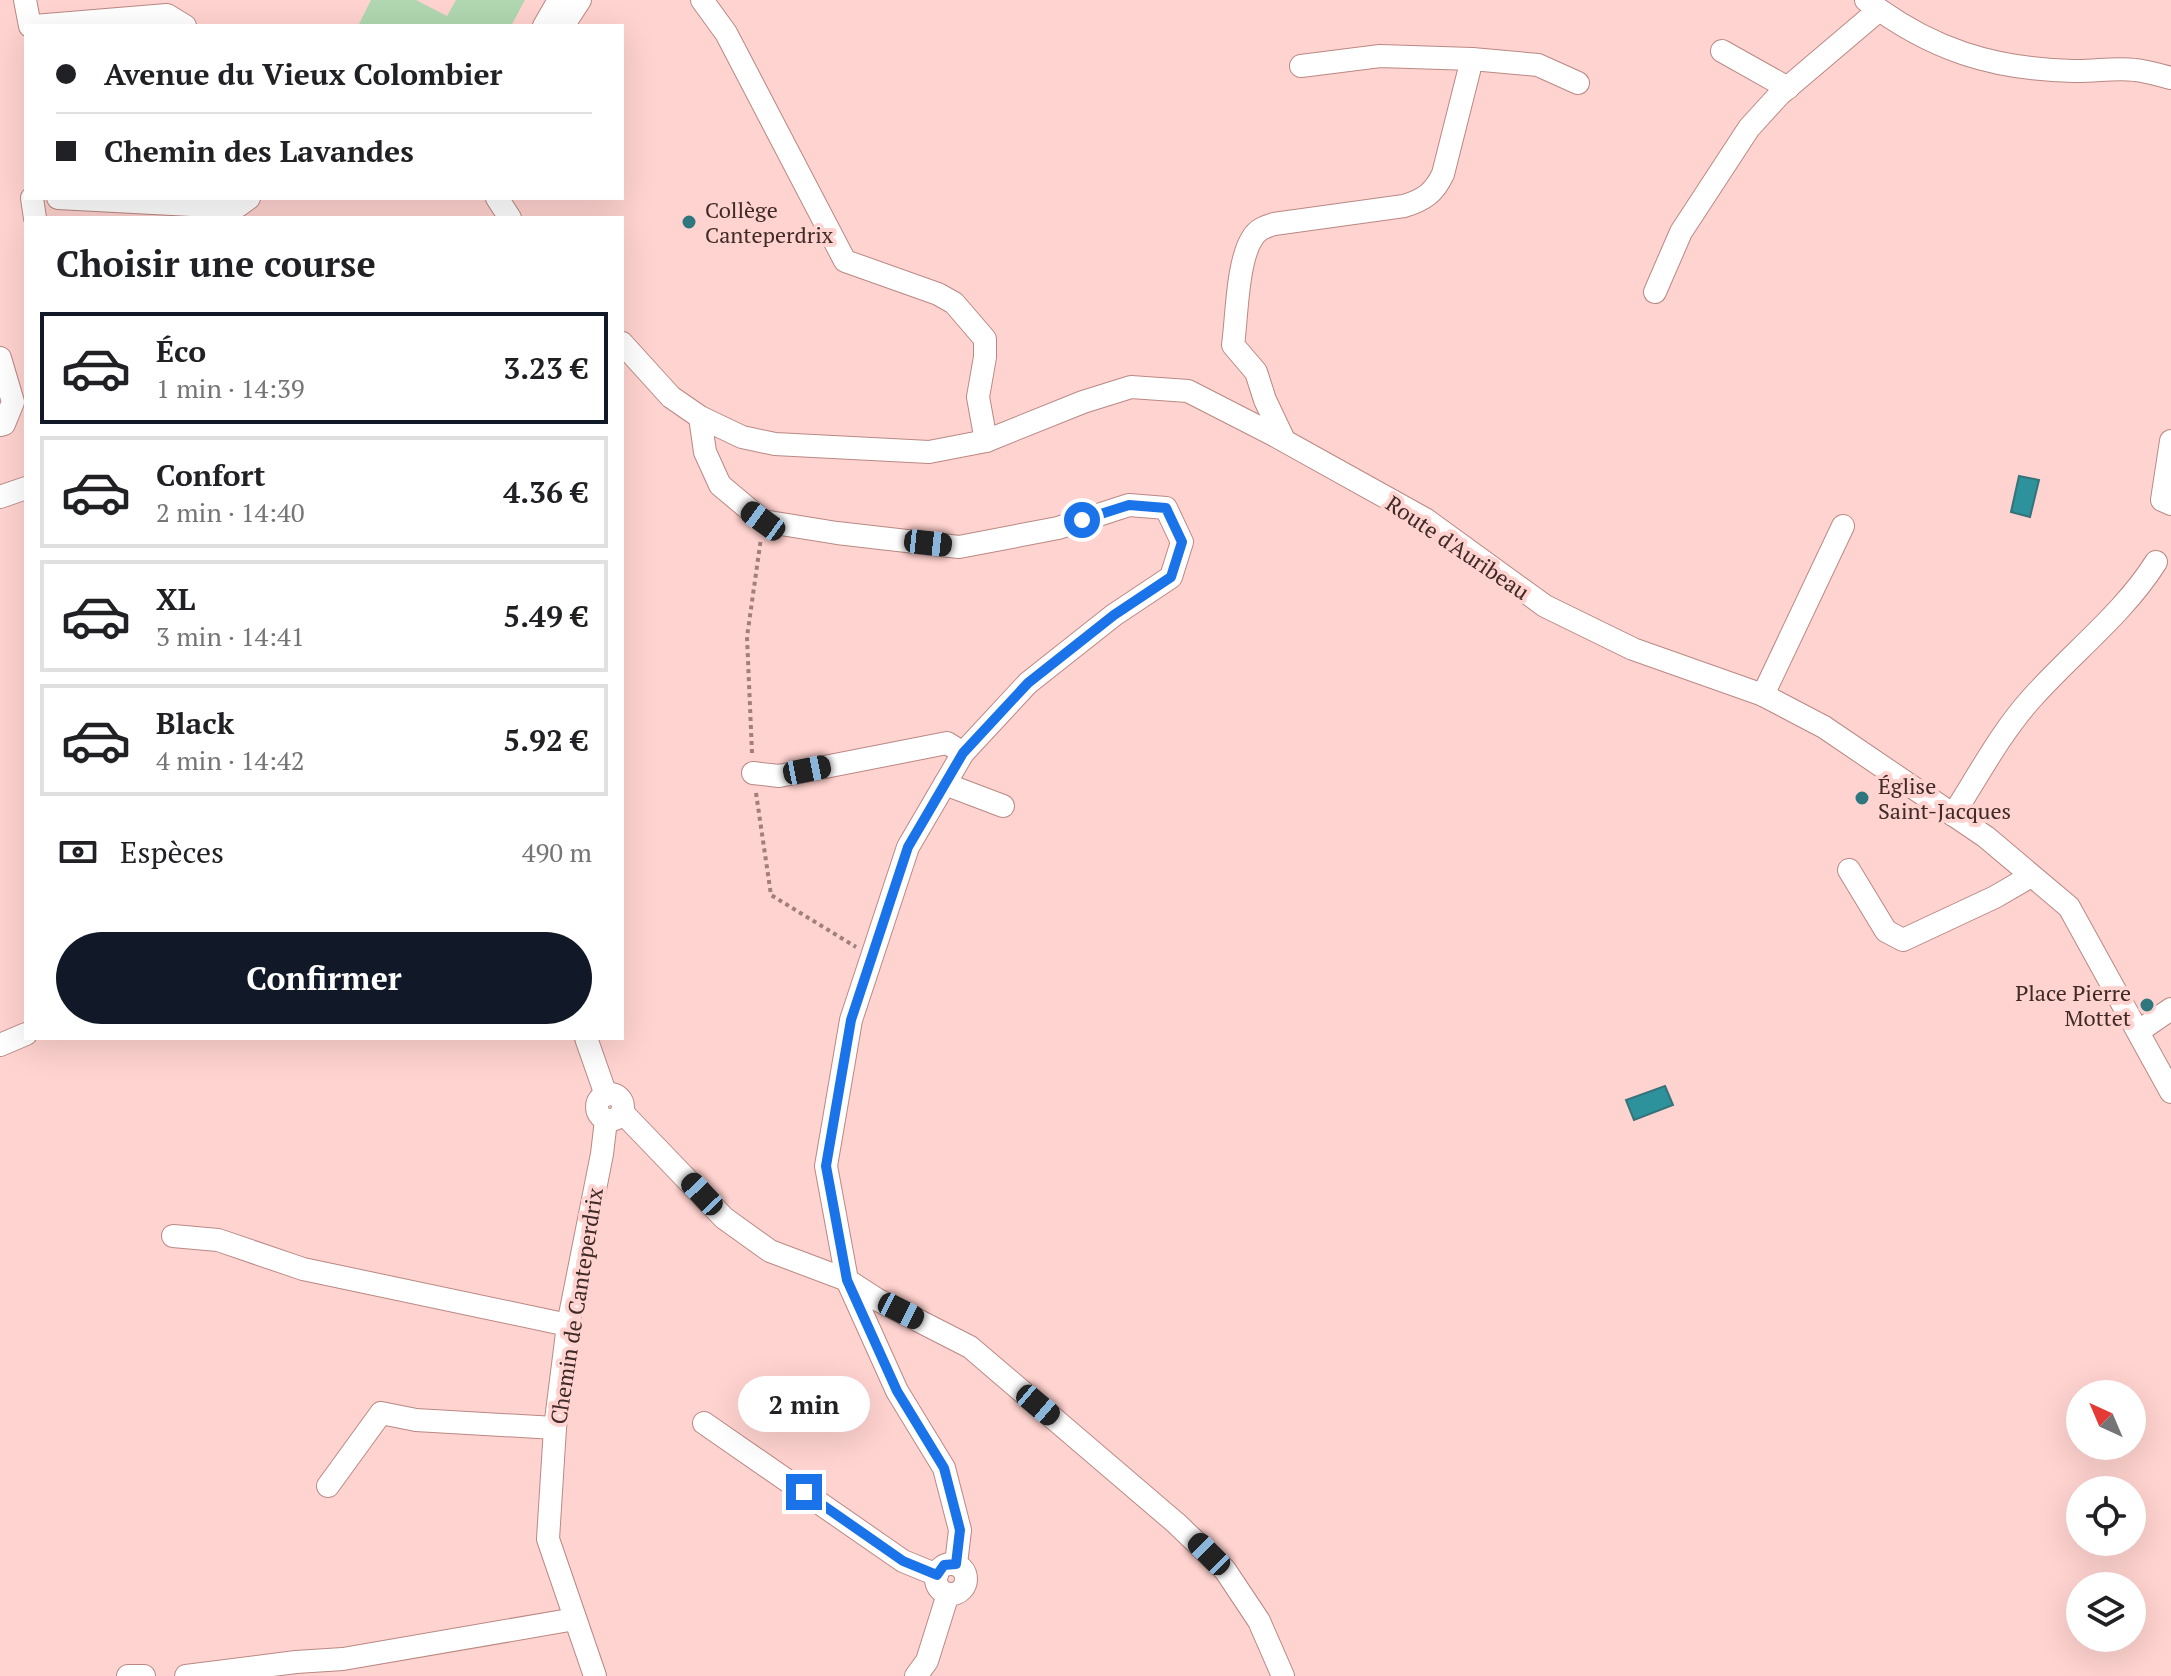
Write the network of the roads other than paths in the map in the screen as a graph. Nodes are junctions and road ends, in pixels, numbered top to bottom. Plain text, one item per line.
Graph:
1 (25, 0) edge
2 (559, 0) edge
3 (580, 0) edge
4 (702, 0) edge
5 (1873, 5) edge
6 (31, 24) edge
7 (57, 24) edge
8 (182, 24) edge
9 (545, 24) edge
10 (564, 24) edge
11 (1722, 51) dead end
12 (1472, 59) junction
13 (1301, 66) dead end
14 (2171, 78) edge
15 (1578, 83) dead end
16 (1788, 88) junction
17 (151, 200) edge
18 (246, 200) edge
19 (198, 201) edge
20 (1655, 292) dead end
21 (624, 345) edge
22 (0, 358) edge
23 (700, 417) junction
24 (0, 425) edge
25 (1284, 440) junction
26 (986, 441) junction
27 (2171, 441) edge
28 (24, 489) edge
29 (0, 497) edge
30 (2171, 504) edge
31 (1843, 526) dead end
32 (2156, 562) dead end
33 (1763, 695) junction
34 (963, 753) junction
35 (753, 773) dead end
36 (945, 784) junction
37 (1003, 806) dead end
38 (1953, 815) junction
39 (1849, 870) dead end
40 (2031, 876) junction
41 (2171, 1009) edge
42 (2139, 1031) junction
43 (24, 1035) edge
44 (587, 1040) edge
45 (0, 1045) edge
46 (2171, 1092) edge
47 (614, 1116) junction
48 (173, 1236) dead end
49 (847, 1280) junction
50 (568, 1325) junction
51 (704, 1423) dead end
52 (555, 1428) junction
53 (328, 1486) dead end
54 (947, 1578) junction
55 (575, 1619) junction
56 (128, 1676) edge
57 (144, 1676) edge
58 (186, 1676) edge
59 (595, 1676) edge
60 (916, 1676) edge
61 (1283, 1676) edge

1 - 6 street
2 - 9 street
3 - 10 street
4 - 26 street
5 - 14 street
5 - 16 street
7 - 8 street
11 - 16 street
12 - 13 street
12 - 15 street
12 - 25 street
16 - 20 street
17 - 19 street
18 - 19 street
21 - 23 street, Route d'Auribeau
22 - 24 street
23 - 26 street, Route d'Auribeau
23 - 34 street
25 - 26 street, Route d'Auribeau
25 - 33 street, Route d'Auribeau
27 - 30 street
28 - 29 street
31 - 33 street
32 - 38 street
33 - 38 street, Route d'Auribeau
34 - 35 street
34 - 36 street
36 - 37 street
36 - 49 street
38 - 40 street, Route d'Auribeau
39 - 40 street
40 - 42 street, Route d'Auribeau
41 - 42 street
42 - 46 street, Route d'Auribeau
43 - 45 street
44 - 47 street
47 - 49 street
47 - 50 street, Chemin de Canteperdrix
48 - 50 street
49 - 54 street
49 - 61 street
50 - 52 street, Chemin de Canteperdrix
51 - 54 street
52 - 53 street
52 - 55 street, Chemin de Canteperdrix
54 - 60 street
55 - 58 street
55 - 59 street, Chemin de Canteperdrix
56 - 57 street

